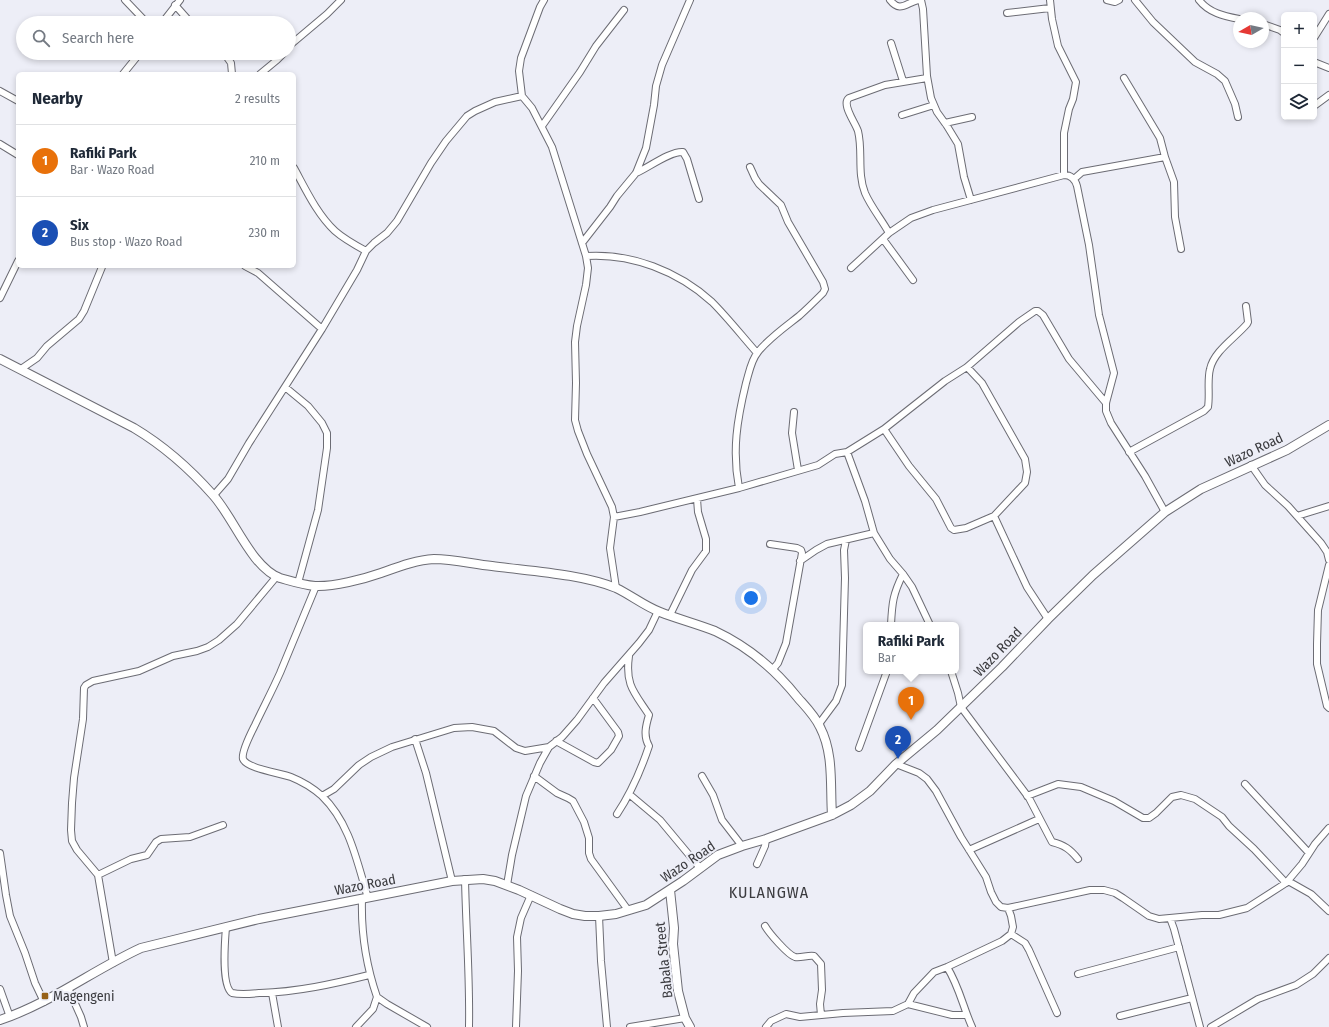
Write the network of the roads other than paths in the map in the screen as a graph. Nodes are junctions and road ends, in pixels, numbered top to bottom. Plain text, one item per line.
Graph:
1 (125, 0) edge
2 (180, 0) edge
3 (341, 0) edge
4 (544, 0) edge
5 (690, 0) edge
6 (890, 0) edge
7 (919, 0) edge
8 (1050, 0) edge
9 (1107, 0) edge
10 (1119, 0) edge
11 (1135, 0) edge
12 (1199, 0) edge
13 (175, 6) junction
14 (1050, 8) junction
15 (624, 10) dead end
16 (1007, 13) dead end
17 (1329, 14) edge
18 (140, 16) edge
19 (167, 16) edge
20 (184, 16) edge
21 (1233, 18) edge
22 (1269, 26) edge
23 (1281, 31) edge
24 (1317, 33) edge
25 (296, 40) edge
26 (891, 43) dead end
27 (134, 60) edge
28 (229, 60) edge
29 (278, 60) edge
30 (1317, 63) edge
31 (1329, 68) edge
32 (125, 72) edge
33 (234, 72) edge
34 (263, 72) edge
35 (927, 78) junction
36 (1124, 78) dead end
37 (903, 81) junction
38 (0, 91) edge
39 (1329, 95) edge
40 (522, 96) junction
41 (16, 100) edge
42 (1317, 104) edge
43 (934, 105) junction
44 (902, 115) dead end
45 (972, 117) dead end
46 (1238, 118) dead end
47 (945, 123) junction
48 (542, 126) junction
49 (0, 144) edge
50 (16, 154) edge
51 (1166, 157) junction
52 (750, 167) dead end
53 (296, 172) edge
54 (636, 173) junction
55 (1064, 175) junction
56 (1074, 179) junction
57 (699, 199) dead end
58 (971, 200) junction
59 (890, 232) junction
60 (883, 239) junction
61 (582, 243) junction
62 (1181, 249) dead end
63 (366, 251) junction
64 (586, 256) junction
65 (16, 265) edge
66 (102, 268) edge
67 (248, 268) edge
68 (851, 268) dead end
69 (913, 280) dead end
70 (0, 298) edge
71 (1246, 306) dead end
72 (322, 329) junction
73 (756, 353) junction
74 (0, 359) edge
75 (967, 367) junction
76 (21, 369) junction
77 (285, 387) junction
78 (1106, 403) junction
79 (794, 412) dead end
80 (1329, 425) edge
81 (884, 429) junction
82 (847, 452) junction
83 (1129, 452) junction
84 (1251, 465) junction
85 (798, 470) junction
86 (739, 488) junction
87 (214, 496) junction
88 (697, 499) junction
89 (1329, 506) edge
90 (1165, 512) junction
91 (994, 516) junction
92 (1297, 516) junction
93 (614, 517) junction
94 (874, 533) junction
95 (846, 540) junction
96 (770, 544) dead end
97 (1328, 552) edge
98 (1329, 560) edge
99 (800, 561) junction
100 (1329, 564) edge
101 (903, 574) junction
102 (277, 576) junction
103 (298, 583) junction
104 (316, 586) junction
105 (616, 588) junction
106 (658, 611) junction
107 (670, 615) junction
108 (1048, 619) junction
109 (891, 622) edge
110 (929, 622) edge
111 (629, 656) junction
112 (773, 669) junction
113 (886, 674) edge
114 (952, 674) edge
115 (593, 698) junction
116 (961, 707) junction
117 (1329, 708) edge
118 (819, 724) junction
119 (415, 739) junction
120 (556, 741) junction
121 (549, 747) junction
122 (859, 748) dead end
123 (896, 764) junction
124 (534, 776) junction
125 (702, 776) dead end
126 (1245, 784) dead end
127 (629, 794) junction
128 (322, 796) junction
129 (1027, 796) junction
130 (617, 814) dead end
131 (832, 815) junction
132 (1039, 819) junction
133 (224, 825) dead end
134 (1329, 828) edge
135 (766, 839) junction
136 (742, 846) junction
137 (969, 850) junction
138 (0, 852) edge
139 (1310, 852) junction
140 (1078, 859) dead end
141 (757, 864) dead end
142 (700, 868) junction
143 (98, 875) junction
144 (465, 879) junction
145 (452, 881) junction
146 (1287, 882) junction
147 (507, 885) junction
148 (670, 890) junction
149 (531, 895) junction
150 (365, 898) junction
151 (1008, 908) junction
152 (1327, 909) edge
153 (628, 910) junction
154 (599, 916) junction
155 (1170, 918) junction
156 (765, 926) dead end
157 (226, 927) junction
158 (1011, 934) junction
159 (1179, 947) junction
160 (1329, 958) edge
161 (113, 962) junction
162 (947, 967) junction
163 (1078, 974) dead end
164 (369, 975) junction
165 (68, 988) junction
166 (0, 989) edge
167 (272, 993) junction
168 (377, 997) junction
169 (1192, 998) junction
170 (44, 1002) junction
171 (908, 1004) junction
172 (1057, 1013) dead end
173 (821, 1015) junction
174 (966, 1015) junction
175 (1120, 1016) dead end
176 (10, 1017) junction
177 (685, 1018) junction
178 (0, 1020) edge
179 (84, 1027) edge
180 (278, 1027) edge
181 (356, 1027) edge
182 (427, 1027) edge
183 (469, 1027) edge
184 (516, 1027) edge
185 (607, 1027) edge
186 (630, 1027) edge
187 (690, 1027) edge
188 (766, 1027) edge
189 (972, 1027) edge
190 (1200, 1027) edge
191 (1211, 1027) edge

1 - 18 street
2 - 13 street
3 - 25 street
4 - 40 street
5 - 54 street
6 - 7 street
7 - 35 street
8 - 14 street
9 - 10 street
11 - 46 street
12 - 21 street
13 - 19 street
13 - 20 street
14 - 16 street
14 - 55 street
15 - 48 street
17 - 24 street
22 - 23 street
26 - 37 street
27 - 32 street
28 - 33 street
29 - 34 street
30 - 31 street
35 - 37 street
35 - 43 street
36 - 51 street
37 - 59 street
38 - 41 street
39 - 42 street
40 - 48 street
40 - 63 street
43 - 44 street
43 - 47 street
45 - 47 street
47 - 58 street
48 - 61 street
49 - 50 street
51 - 56 street
51 - 62 street
52 - 73 street
53 - 63 street
54 - 57 street
54 - 61 street
55 - 56 street
55 - 58 street
56 - 78 street
58 - 59 street
59 - 60 street
60 - 68 street
60 - 69 street
61 - 64 street
63 - 72 street
64 - 73 street
64 - 93 street
65 - 70 street
66 - 76 street
67 - 72 street
71 - 83 street
72 - 77 street
73 - 86 street
74 - 76 main road
75 - 78 street
75 - 81 street
75 - 91 street
76 - 87 main road
77 - 87 street
77 - 103 street
78 - 83 street
79 - 85 street
80 - 84 main road, Wazo Road
81 - 82 street
81 - 91 street
82 - 85 street
82 - 94 street
83 - 90 street
84 - 90 main road, Wazo Road
84 - 92 street
85 - 86 street
86 - 88 street
87 - 102 main road
88 - 93 street
88 - 107 street
89 - 92 street
90 - 108 main road, Wazo Road
91 - 108 street
92 - 97 street
93 - 105 street
94 - 95 street
94 - 101 street
95 - 99 street
95 - 118 street
96 - 99 street
97 - 98 street
99 - 112 street
100 - 117 street
101 - 109 street
101 - 110 street
102 - 103 main road
102 - 143 street
103 - 104 main road
104 - 105 main road
104 - 128 street
105 - 106 main road
106 - 107 main road
106 - 111 street
107 - 112 main road
108 - 116 main road, Wazo Road
111 - 115 street
111 - 127 street
112 - 118 main road
113 - 122 street
114 - 116 street
115 - 120 street
115 - 120 street
116 - 123 main road, Wazo Road
116 - 129 street
118 - 131 main road
119 - 121 street
119 - 128 street
119 - 145 street
120 - 121 street
121 - 124 street
123 - 131 main road, Wazo Road
123 - 137 street
124 - 147 street
124 - 153 street
125 - 136 street
126 - 139 street
127 - 130 street
127 - 142 street
128 - 150 street
129 - 132 street
129 - 146 street
131 - 135 main road, Wazo Road
132 - 137 street
132 - 140 street
133 - 143 street
134 - 139 street
135 - 136 main road, Wazo Road
135 - 141 street
136 - 142 main road, Wazo Road
137 - 151 street
138 - 170 street
139 - 146 street
142 - 148 main road, Wazo Road
143 - 161 street
144 - 145 main road, Wazo Road
144 - 147 main road, Wazo Road
144 - 183 street
145 - 150 main road, Wazo Road
146 - 152 street
146 - 155 street
147 - 149 main road, Wazo Road
148 - 153 main road, Wazo Road
148 - 177 main road, Babala Street
149 - 154 main road, Wazo Road
149 - 184 street
150 - 157 main road, Wazo Road
150 - 164 street
151 - 155 street
151 - 158 street
153 - 154 main road, Wazo Road
154 - 185 street
155 - 159 street
156 - 173 street
157 - 161 main road, Wazo Road
157 - 167 street
158 - 162 street
158 - 172 street
159 - 163 street
159 - 169 street
160 - 191 street
161 - 165 main road, Wazo Road
162 - 171 street
162 - 174 street
164 - 167 street
164 - 168 street
165 - 170 main road, Wazo Road
165 - 179 street
166 - 176 street
167 - 180 street
168 - 181 street
168 - 182 street
169 - 175 street
169 - 190 street
170 - 176 main road, Wazo Road
171 - 173 street
171 - 174 street
173 - 188 street
174 - 189 street
176 - 178 main road, Wazo Road
177 - 186 street
177 - 187 main road, Babala Street

